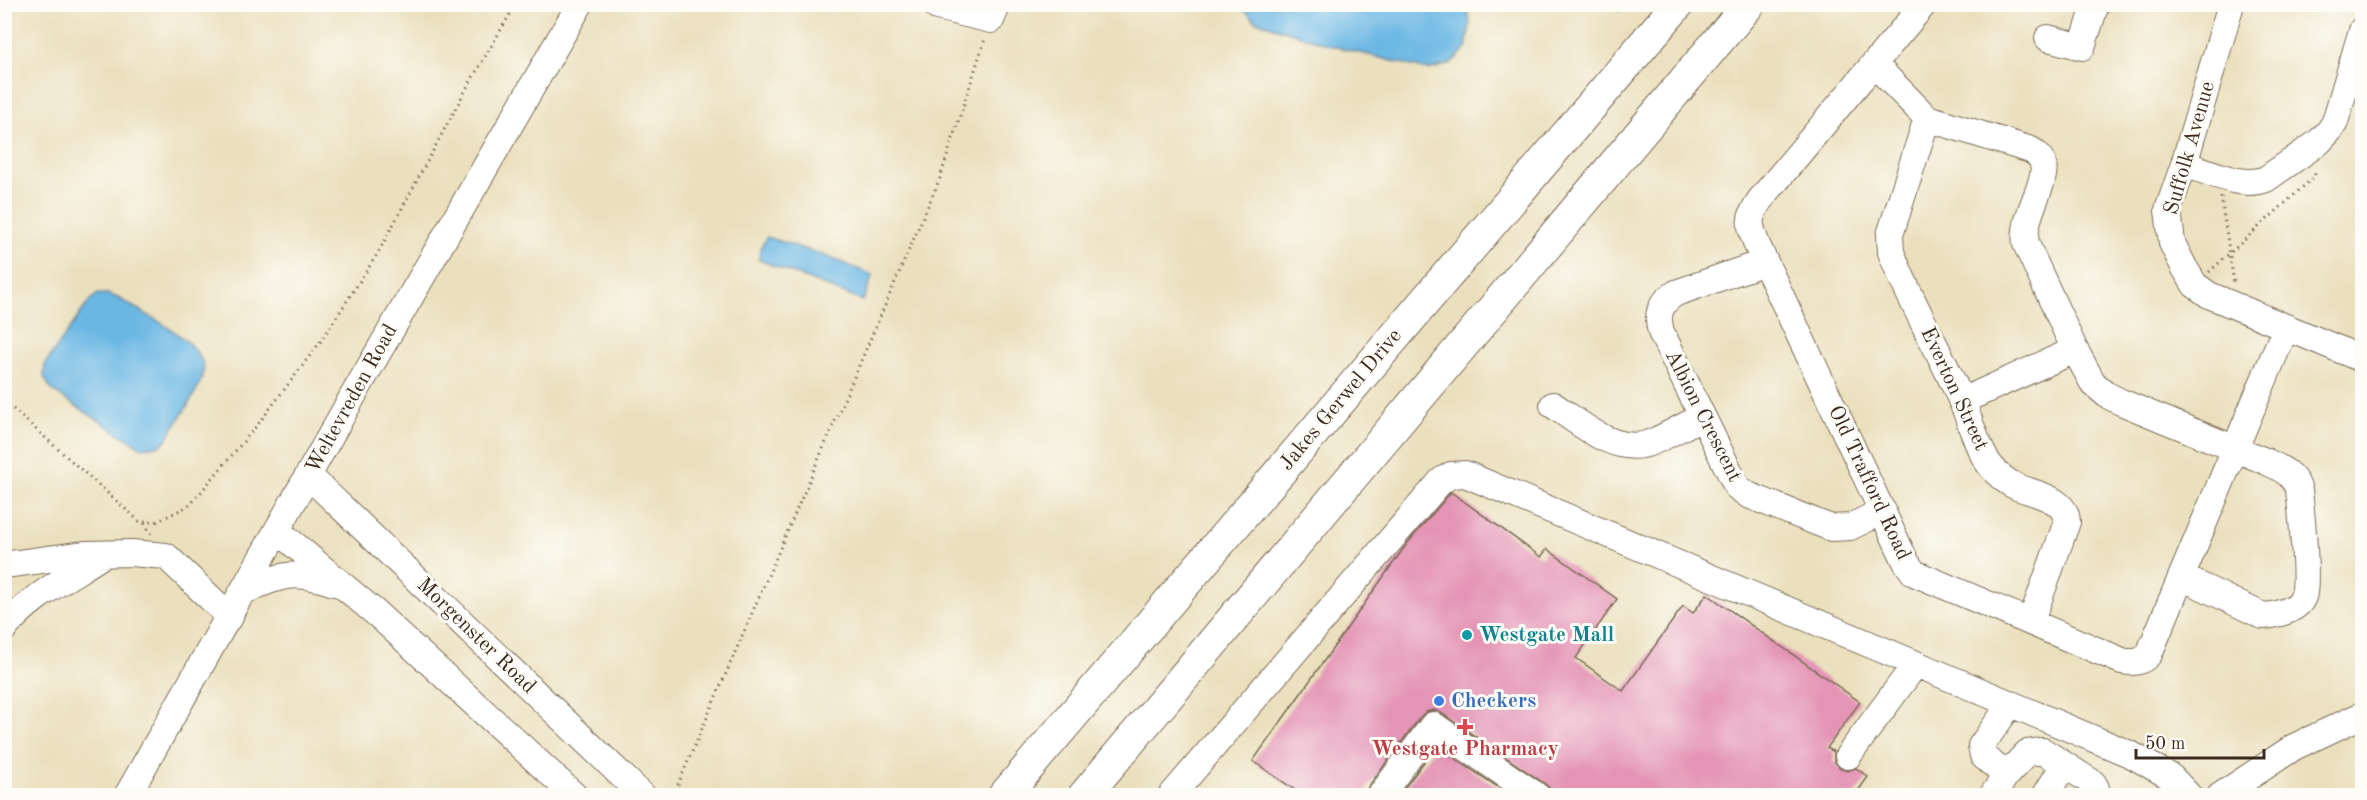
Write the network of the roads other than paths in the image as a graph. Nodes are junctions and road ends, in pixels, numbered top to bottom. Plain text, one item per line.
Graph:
1 (580, 4) edge
2 (1678, 4) edge
3 (1749, 4) edge
4 (1924, 4) edge
5 (2096, 4) edge
6 (2231, 4) edge
7 (937, 7) dead end
8 (995, 12) edge
9 (2362, 30) edge
10 (2048, 38) dead end
11 (1874, 64) junction
12 (1927, 118) junction
13 (2184, 164) junction
14 (1766, 262) junction
15 (2286, 327) junction
16 (2075, 350) junction
17 (2362, 359) edge
18 (1962, 400) junction
19 (1553, 405) dead end
20 (1702, 417) junction
21 (2235, 448) junction
22 (309, 476) junction
23 (1883, 511) junction
24 (278, 531) junction
25 (104, 554) junction
26 (4, 565) edge
27 (2182, 577) junction
28 (343, 586) junction
29 (245, 591) junction
30 (230, 617) junction
31 (2031, 621) junction
32 (4, 629) edge
33 (1915, 665) junction
34 (2010, 705) junction
35 (2362, 715) edge
36 (1848, 756) dead end
37 (2064, 765) junction
38 (1999, 785) edge
39 (127, 795) edge
40 (575, 795) edge
41 (643, 795) edge
42 (1004, 795) edge
43 (1084, 795) edge
44 (1171, 795) edge
45 (1380, 795) edge
46 (1537, 795) edge
47 (2045, 795) edge
48 (2097, 795) edge
49 (2189, 795) edge
50 (2220, 795) edge

1 - 22 street, Weltevreden Road
2 - 42 main road, Jakes Gerwel Drive
3 - 43 main road
4 - 11 street, Old Trafford Road
5 - 10 street
6 - 13 street, Suffolk Avenue
7 - 8 street
9 - 13 street
11 - 12 street
11 - 14 street, Old Trafford Road
12 - 16 street
12 - 18 street, Everton Street
13 - 15 street, Suffolk Avenue
14 - 20 street, Albion Crescent
14 - 23 street, Old Trafford Road
15 - 17 street
15 - 21 street, Old Trafford Road
16 - 18 street
16 - 21 street
18 - 31 street, Everton Street
19 - 20 street
20 - 23 street, Albion Crescent
21 - 27 street, Old Trafford Road
21 - 27 street
22 - 24 street, Weltevreden Road
22 - 41 street, Morgenster Road
23 - 31 street, Old Trafford Road
24 - 28 street
24 - 29 street, Weltevreden Road
25 - 26 street
25 - 30 street
25 - 32 street
27 - 31 street, Old Trafford Road
28 - 29 street
28 - 40 street
29 - 30 street, Weltevreden Road
30 - 39 street, Weltevreden Road
33 - 34 street
33 - 36 street
33 - 44 street
34 - 38 street
34 - 49 street
35 - 50 street
37 - 38 street
37 - 47 street
37 - 48 street
45 - 46 street

